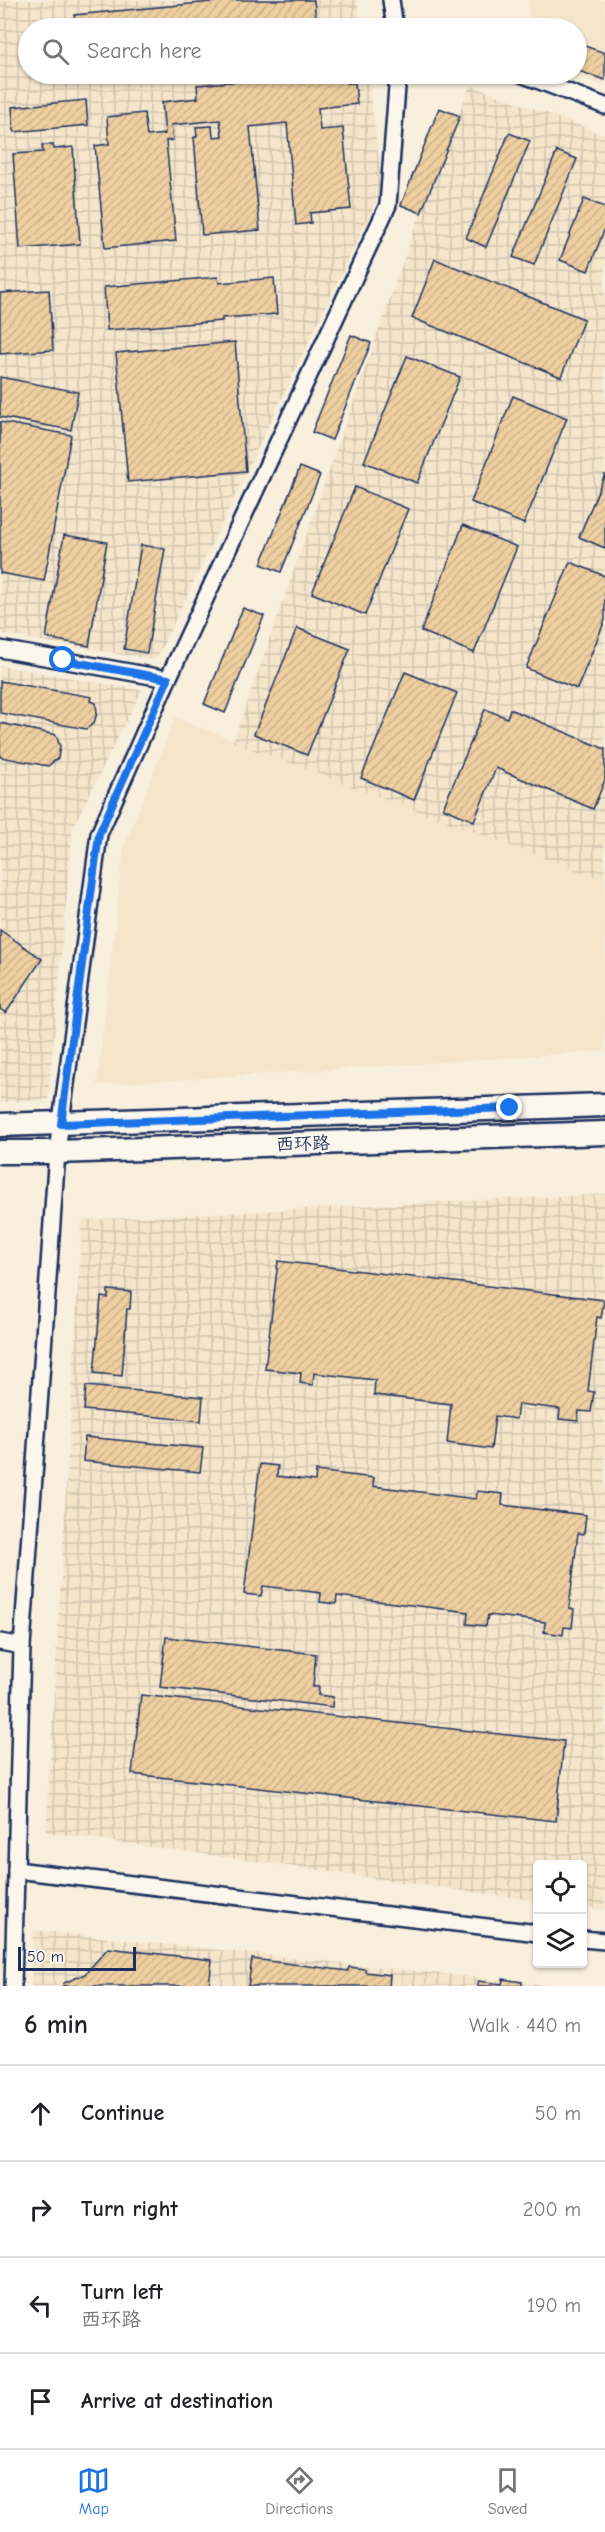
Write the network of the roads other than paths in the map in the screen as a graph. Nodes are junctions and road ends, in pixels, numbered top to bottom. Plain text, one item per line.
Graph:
1 (391, 0) edge
2 (394, 18) edge
3 (397, 84) edge
4 (547, 84) edge
5 (605, 106) edge
6 (0, 649) edge
7 (168, 679) junction
8 (605, 1105) edge
9 (61, 1124) junction
10 (0, 1125) edge
11 (605, 1133) edge
12 (0, 1152) edge
13 (57, 1152) junction
14 (0, 1642) edge
15 (22, 1646) junction
16 (16, 1870) junction
17 (533, 1933) edge
18 (587, 1939) edge
19 (605, 1941) edge
20 (13, 1986) edge

1 - 2 street
3 - 7 street
4 - 5 street
6 - 7 street
7 - 9 street
8 - 9 main road, 西环路
9 - 10 main road, 西环路
9 - 13 street
11 - 13 main road, 西环路
12 - 13 main road, 西环路
13 - 15 street
14 - 15 street
15 - 16 street
16 - 17 street
16 - 20 street
18 - 19 street

